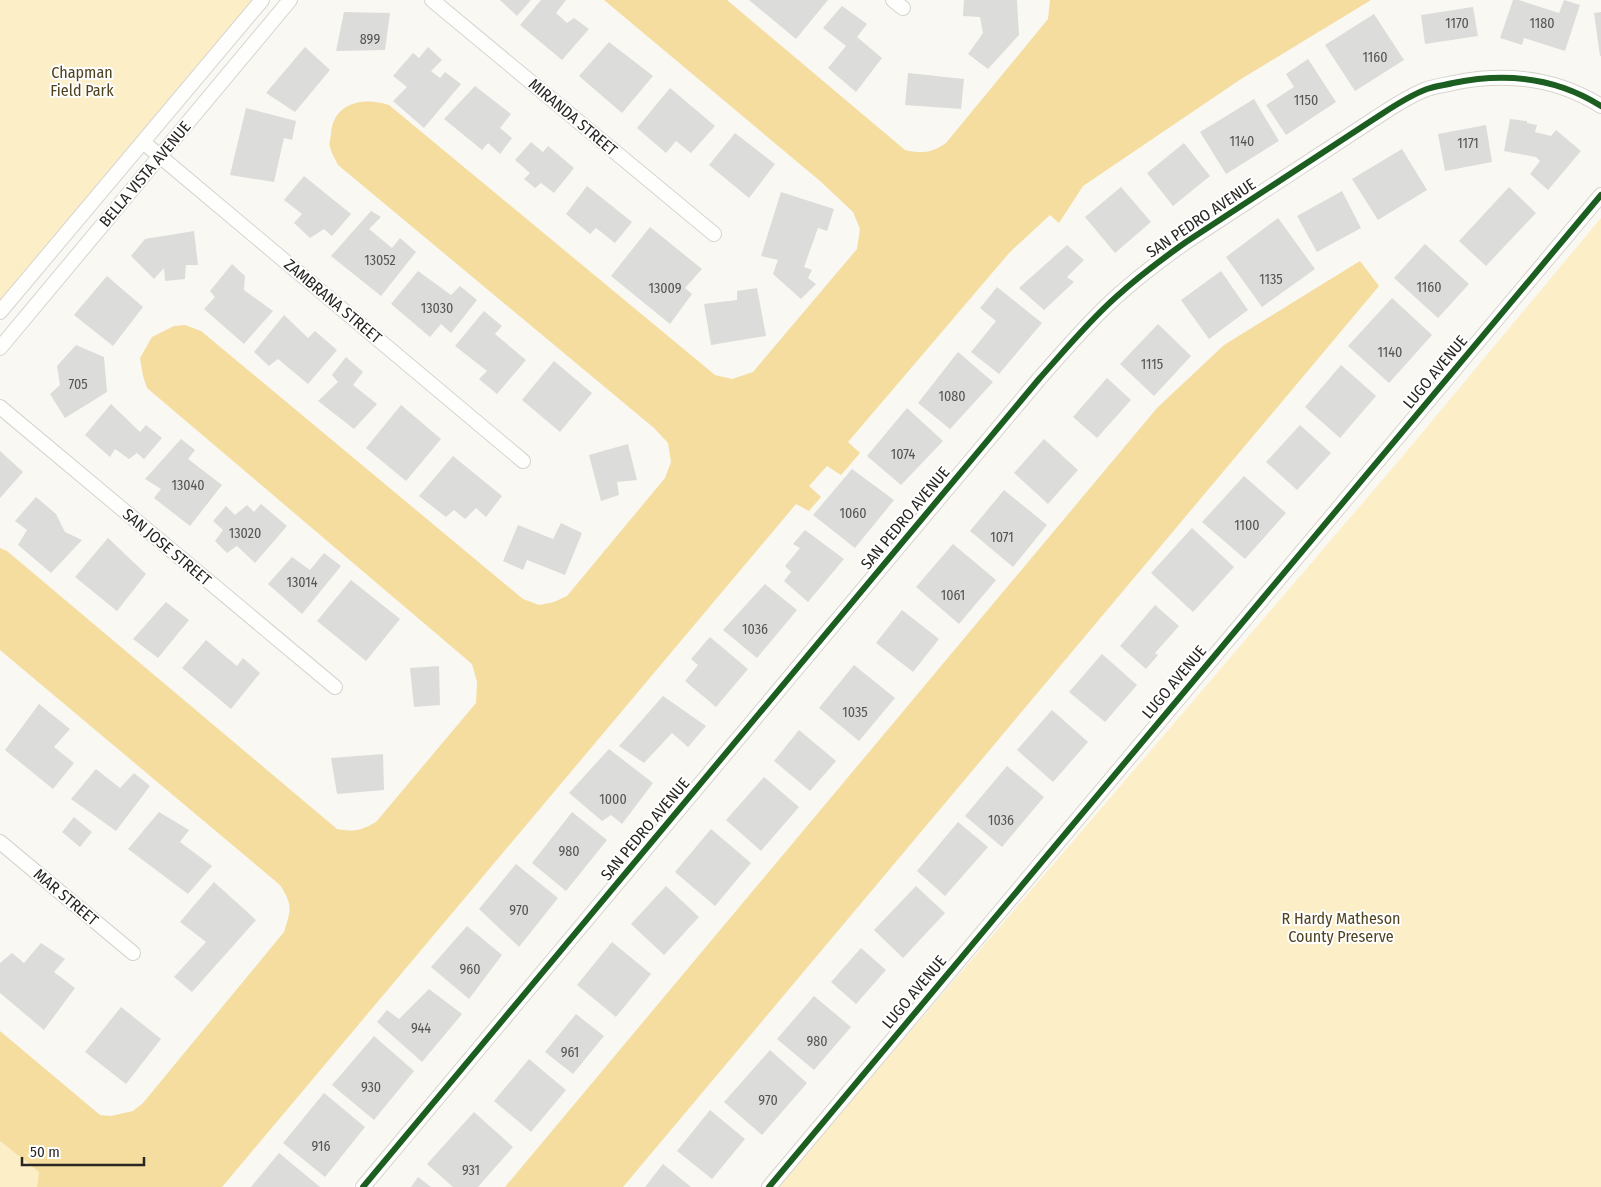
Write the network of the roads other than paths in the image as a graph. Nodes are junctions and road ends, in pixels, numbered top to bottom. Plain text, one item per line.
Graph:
1 (262, 0) edge
2 (290, 0) edge
3 (432, 0) edge
4 (1601, 106) edge
5 (143, 142) junction
6 (160, 156) junction
7 (1601, 195) edge
8 (714, 234) dead end
9 (0, 312) edge
10 (0, 348) edge
11 (0, 407) edge
12 (523, 461) dead end
13 (335, 687) dead end
14 (0, 842) edge
15 (133, 953) dead end
16 (363, 1187) edge
17 (769, 1187) edge

1 - 5 street, BELLA VISTA AVENUE
2 - 6 street, BELLA VISTA AVENUE
3 - 8 street, MIRANDA STREET
4 - 16 street, SAN PEDRO AVENUE
5 - 6 street, ZAMBRANA STREET
5 - 9 street, BELLA VISTA AVENUE
6 - 10 street, BELLA VISTA AVENUE
6 - 12 street, ZAMBRANA STREET
7 - 17 street, LUGO AVENUE
11 - 13 street, SAN JOSE STREET
14 - 15 street, MAR STREET

